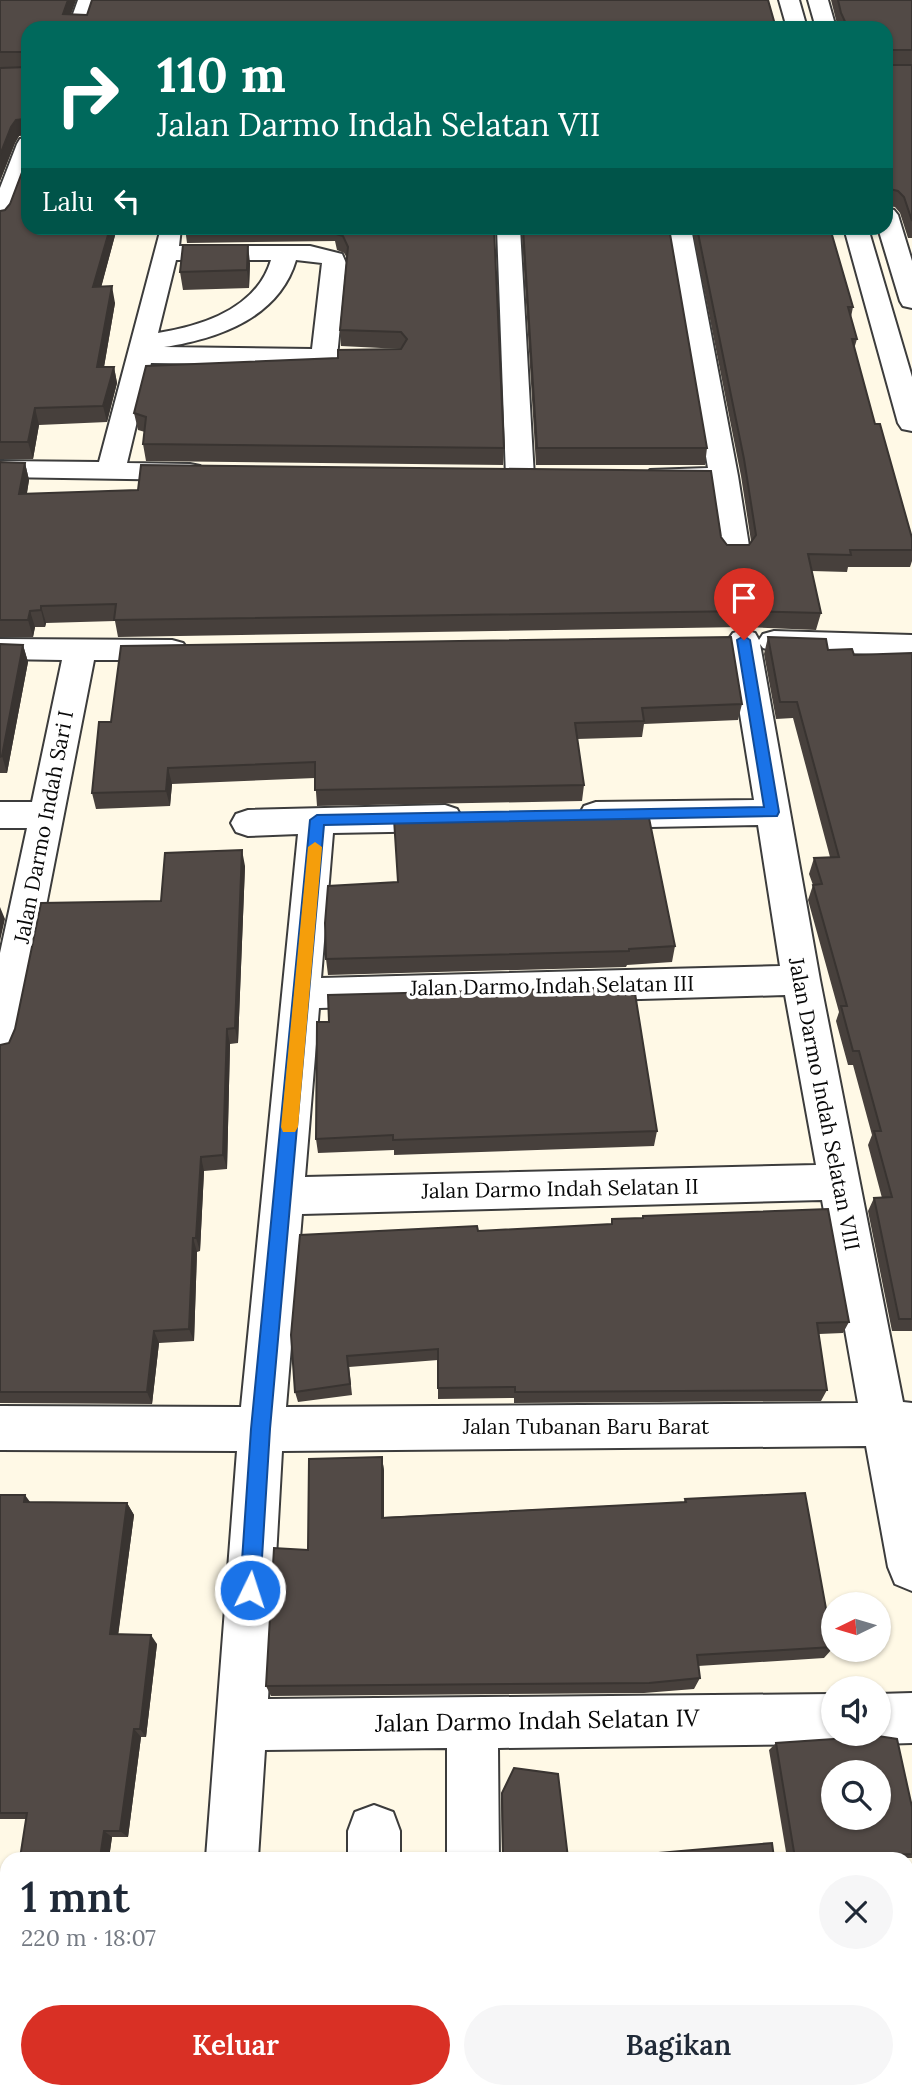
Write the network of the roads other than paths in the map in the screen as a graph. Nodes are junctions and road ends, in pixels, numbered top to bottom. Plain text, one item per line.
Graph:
1 (88, 0) edge
2 (789, 0) edge
3 (818, 0) edge
4 (80, 21) edge
5 (795, 21) edge
6 (824, 21) edge
7 (21, 174) edge
8 (0, 219) edge
9 (508, 235) edge
10 (680, 235) edge
11 (858, 235) edge
12 (892, 235) edge
13 (168, 240) edge
14 (286, 253) junction
15 (912, 301) edge
16 (142, 349) junction
17 (324, 357) junction
18 (351, 357) edge
19 (912, 423) edge
20 (0, 469) edge
21 (111, 471) junction
22 (220, 473) edge
23 (724, 476) junction
24 (520, 477) edge
25 (629, 477) edge
26 (735, 552) edge
27 (912, 645) edge
28 (0, 649) edge
29 (80, 650) junction
30 (195, 650) edge
31 (772, 812) junction
32 (0, 815) edge
33 (47, 815) junction
34 (565, 816) edge
35 (482, 817) edge
36 (317, 820) junction
37 (248, 823) dead end
38 (801, 980) junction
39 (303, 993) junction
40 (0, 1044) edge
41 (838, 1182) junction
42 (282, 1196) junction
43 (899, 1424) edge
44 (0, 1428) edge
45 (261, 1429) junction
46 (912, 1567) edge
47 (912, 1718) edge
48 (821, 1719) edge
49 (891, 1719) edge
50 (472, 1721) junction
51 (240, 1724) junction
52 (232, 1852) edge
53 (473, 1852) edge

1 - 4 street
2 - 5 street
3 - 6 street
7 - 8 street
9 - 24 street
10 - 23 street
11 - 19 street
12 - 15 street
13 - 14 street
13 - 16 street
14 - 16 street
14 - 17 street
16 - 17 street
16 - 21 street
17 - 18 street
20 - 21 street
21 - 22 street
23 - 25 street
23 - 26 street
27 - 31 street, Jalan Darmo Indah Selatan VIII
28 - 29 street
29 - 30 street
29 - 33 street, Jalan Darmo Indah Sari I
31 - 34 street
31 - 38 street, Jalan Darmo Indah Selatan VIII
32 - 33 street
33 - 40 street, Jalan Darmo Indah Sari I
35 - 36 street
36 - 37 street
36 - 39 street
38 - 39 street, Jalan Darmo Indah Selatan III
38 - 41 street, Jalan Darmo Indah Selatan VIII
39 - 42 street
41 - 42 street, Jalan Darmo Indah Selatan II
41 - 43 street, Jalan Darmo Indah Selatan VIII
42 - 45 street
43 - 45 street, Jalan Tubanan Baru Barat
43 - 46 street, Jalan Darmo Indah Selatan VIII
44 - 45 street, Jalan Tubanan Baru Barat
45 - 51 street
47 - 49 street
48 - 50 street, Jalan Darmo Indah Selatan IV
50 - 51 street, Jalan Darmo Indah Selatan IV
50 - 53 street
51 - 52 street

